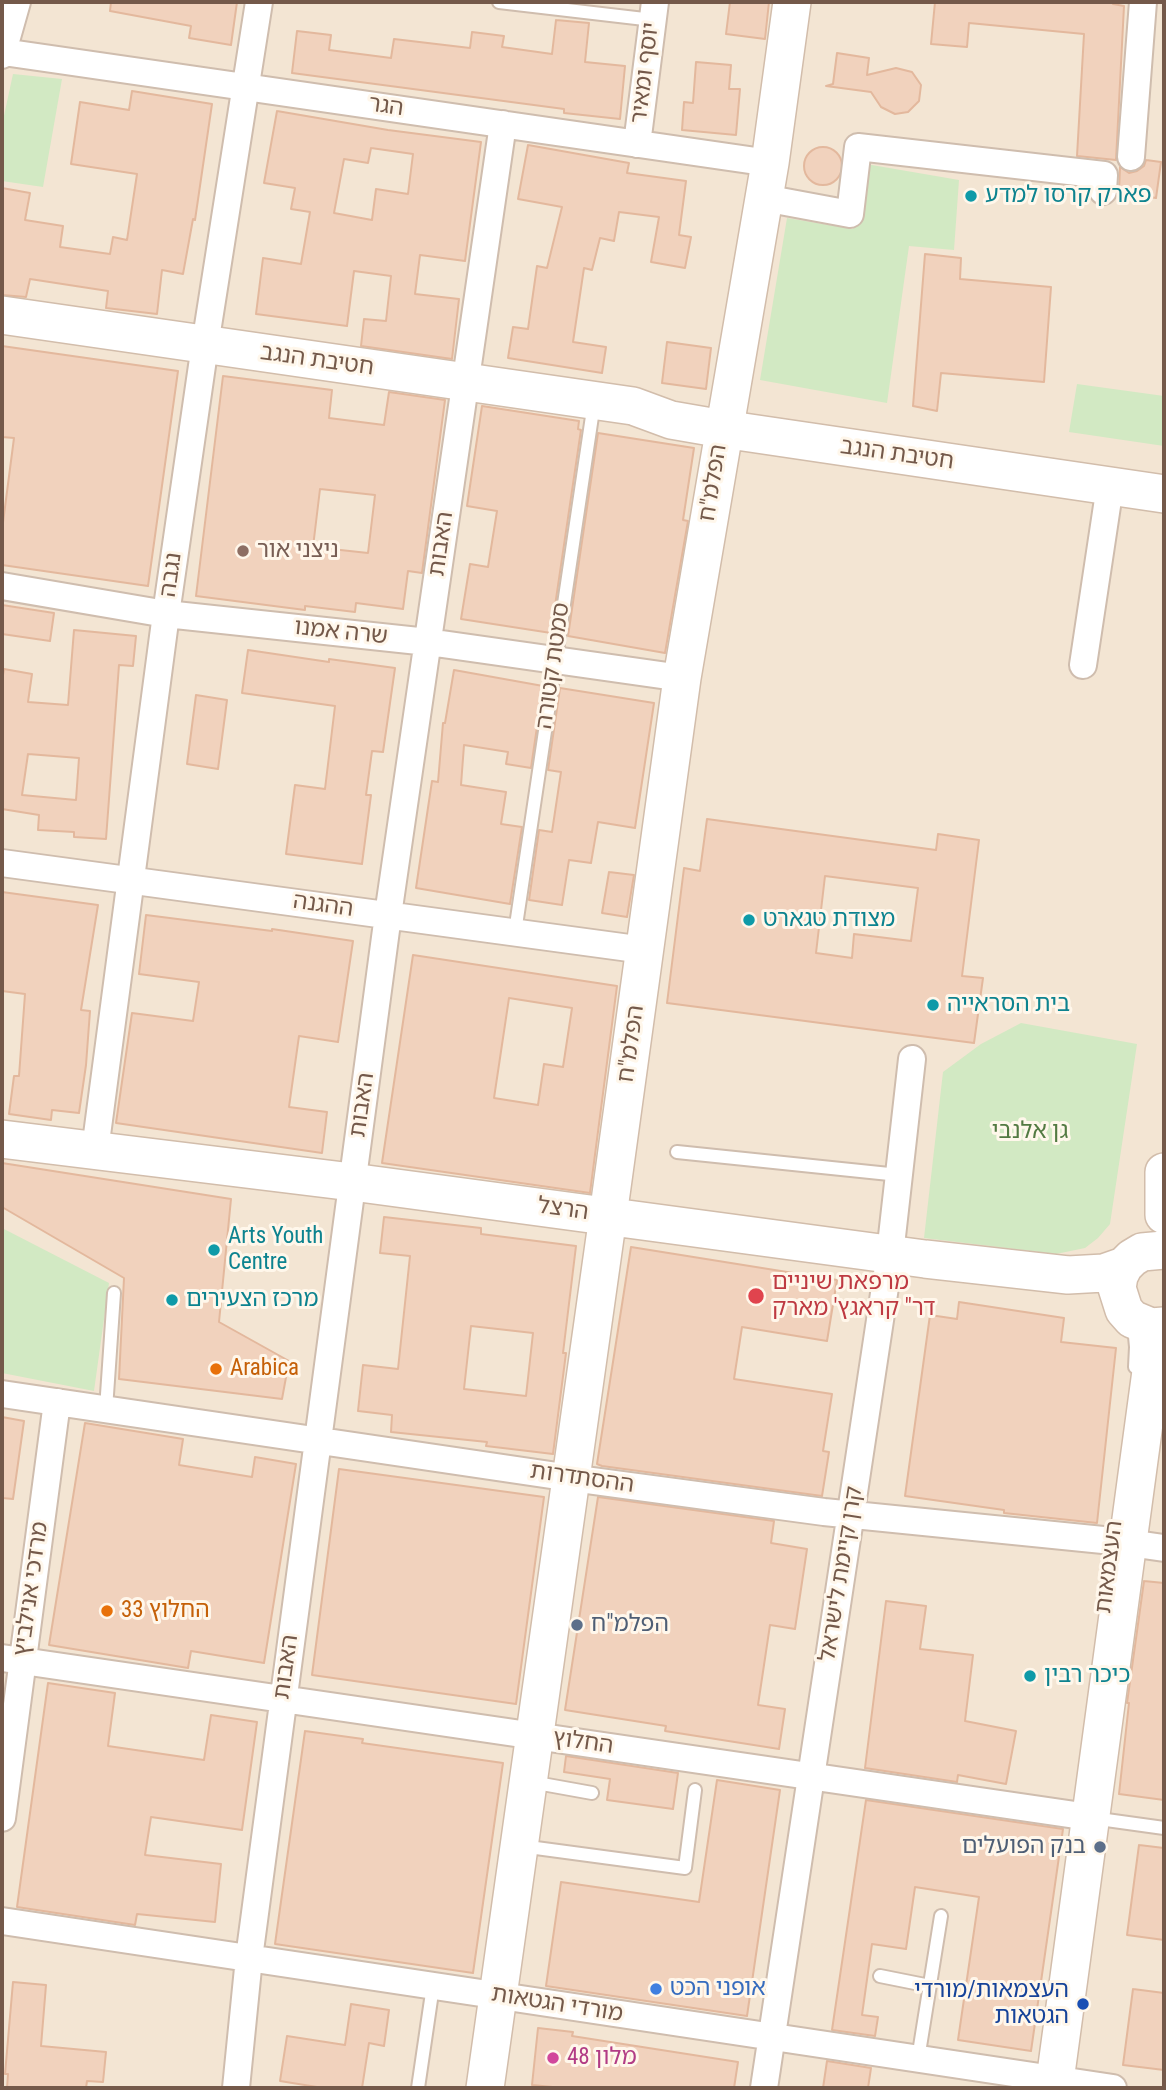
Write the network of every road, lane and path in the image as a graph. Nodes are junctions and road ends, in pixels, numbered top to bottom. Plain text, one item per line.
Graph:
1 (17, 2) edge
2 (258, 2) edge
3 (499, 2) edge
4 (792, 2) edge
5 (1143, 2) edge
6 (654, 11) edge
7 (2, 54) edge
8 (245, 86) junction
9 (503, 124) junction
10 (637, 144) junction
11 (1131, 157) dead end
12 (770, 163) junction
13 (1103, 191) dead end
14 (764, 198) junction
15 (2, 315) edge
16 (205, 345) junction
17 (465, 382) junction
18 (594, 401) junction
19 (725, 418) junction
20 (1164, 469) edge
21 (1110, 486) junction
22 (1164, 494) edge
23 (2, 586) edge
24 (166, 614) junction
25 (428, 642) junction
26 (555, 660) junction
27 (1083, 666) dead end
28 (682, 678) junction
29 (2, 863) edge
30 (129, 880) junction
31 (388, 915) junction
32 (515, 932) junction
33 (644, 950) junction
34 (912, 1059) dead end
35 (2, 1139) edge
36 (95, 1150) junction
37 (677, 1152) dead end
38 (1164, 1172) edge
39 (899, 1175) junction
40 (352, 1182) junction
41 (1164, 1215) edge
42 (608, 1216) junction
43 (1164, 1250) edge
44 (890, 1254) junction
45 (1124, 1266) junction
46 (114, 1293) dead end
47 (1148, 1322) edge
48 (1164, 1334) edge
49 (1134, 1376) dead end
50 (2, 1394) edge
51 (57, 1402) junction
52 (106, 1409) junction
53 (318, 1440) junction
54 (571, 1478) junction
55 (851, 1515) junction
56 (1126, 1543) edge
57 (12, 1660) edge
58 (1097, 1671) dead end
59 (283, 1699) junction
60 (535, 1736) junction
61 (811, 1776) junction
62 (528, 1782) junction
63 (695, 1790) dead end
64 (592, 1793) dead end
65 (1089, 1817) junction
66 (2, 1818) edge
67 (1164, 1828) edge
68 (519, 1846) junction
69 (941, 1916) dead end
70 (2, 1921) edge
71 (249, 1958) junction
72 (880, 1976) dead end
73 (433, 1986) junction
74 (930, 1986) junction
75 (498, 1996) junction
76 (771, 2037) junction
77 (918, 2059) junction
78 (1054, 2084) edge
79 (236, 2088) edge
80 (418, 2088) edge
81 (485, 2088) edge
82 (764, 2088) edge
83 (1113, 2088) edge

1 - 7 street
2 - 8 street, נגבה
3 - 6 lane
4 - 12 street, הפלמ"ח
5 - 11 street
6 - 10 street, יוסף ומאיר
7 - 8 street, הגר
8 - 9 street, הגר
8 - 16 street, נגבה
9 - 10 street, הגר
9 - 17 street, האבות
10 - 12 street, הגר
12 - 14 street, הפלמ"ח
13 - 14 street
14 - 19 street, הפלמ"ח
15 - 16 street, חטיבת הנגב
16 - 17 street, חטיבת הנגב
16 - 24 street, נגבה
17 - 18 street, חטיבת הנגב
17 - 25 street, האבות
18 - 19 street, חטיבת הנגב
18 - 26 lane, סמטת קטורה
19 - 20 street, חטיבת הנגב
19 - 21 street, חטיבת הנגב
19 - 28 street, הפלמ"ח
21 - 22 street, חטיבת הנגב
21 - 27 street
23 - 24 street, שרה אמנו
24 - 25 street, שרה אמנו
24 - 30 street, נגבה
25 - 26 street, שרה אמנו
25 - 31 street, האבות
26 - 28 street, שרה אמנו
26 - 32 lane, סמטת קטורה
28 - 33 street, הפלמ"ח
29 - 30 street, ההגנה
30 - 31 street, ההגנה
30 - 36 street, נגבה
31 - 32 street, ההגנה
31 - 40 street, האבות
32 - 33 street, ההגנה
33 - 42 street, הפלמ"ח
34 - 39 street, קרן קיימת לישראל
35 - 36 street, הרצל
36 - 40 street, הרצל
37 - 39 lane
38 - 41 street
39 - 44 street, קרן קיימת לישראל
40 - 42 street, הרצל
40 - 53 street, האבות
42 - 44 street, הרצל
42 - 54 street, הפלמ"ח
43 - 45 street, הרצל
44 - 45 street, הרצל
44 - 55 street, קרן קיימת לישראל
45 - 47 street
46 - 52 lane
47 - 49 lane
48 - 56 street, העצמאות
50 - 51 street, ההסתדרות
51 - 52 street, ההסתדרות
51 - 57 street, מרדכי אנילביץ
52 - 53 street, ההסתדרות
53 - 54 street, ההסתדרות
53 - 59 street, האבות
54 - 55 street, ההסתדרות
54 - 60 street, הפלמ"ח
55 - 56 street, ההסתדרות
55 - 61 street, קרן קיימת לישראל
56 - 65 street, העצמאות
57 - 59 street, החלוץ
57 - 66 street, מרדכי אנילביץ
58 - 65 lane, העצמאות
59 - 60 street, החלוץ
59 - 71 street, האבות
60 - 61 street, החלוץ
60 - 62 street, הפלמ"ח
61 - 65 street, החלוץ
61 - 76 street, קרן קיימת לישראל
62 - 64 lane
62 - 68 street, הפלמ"ח
63 - 68 lane
65 - 67 lane, החלוץ
65 - 78 street, העצמאות
68 - 75 street, הפלמ"ח
69 - 74 lane
70 - 71 street, מורדי הגטאות
71 - 73 street, מורדי הגטאות
71 - 79 street, האבות
72 - 74 lane
73 - 75 street, מורדי הגטאות
73 - 80 lane
74 - 77 lane
75 - 76 street, מורדי הגטאות
75 - 81 street, הפלמ"ח
76 - 77 street, מורדי הגטאות
76 - 82 street, קרן קיימת לישראל
77 - 78 street, מורדי הגטאות
78 - 83 street, מורדי הגטאות

